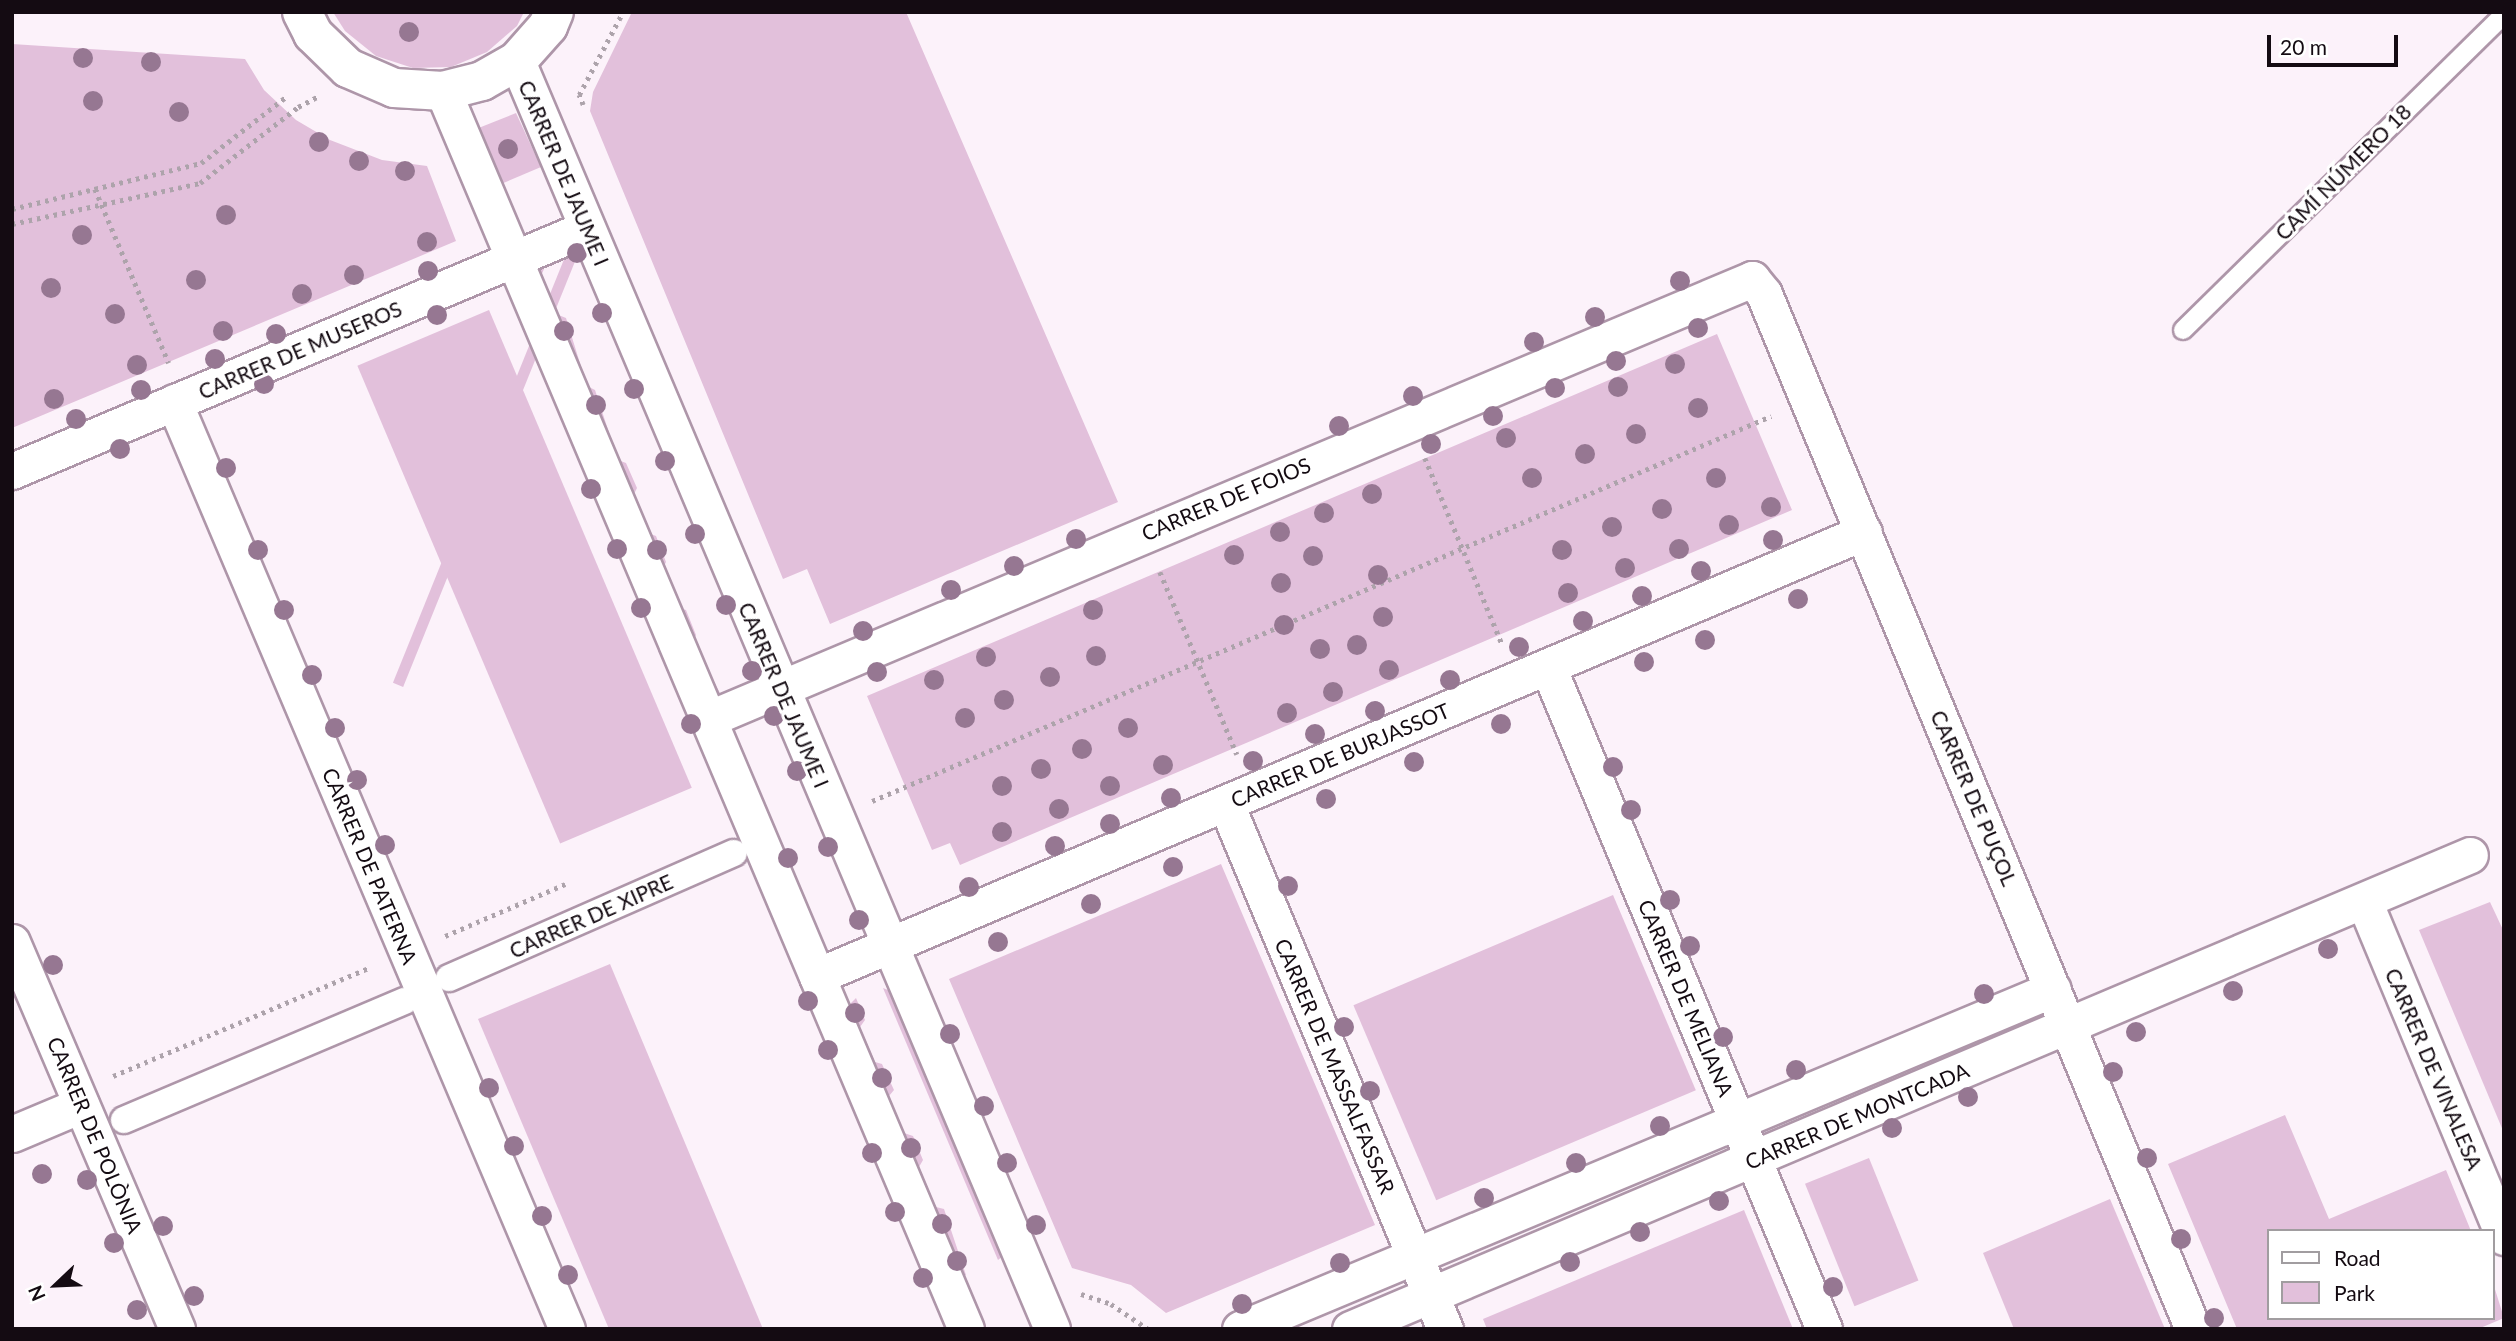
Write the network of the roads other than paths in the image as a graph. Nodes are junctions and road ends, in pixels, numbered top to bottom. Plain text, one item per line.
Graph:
1 (302, 12) edge
2 (554, 12) edge
3 (2504, 15) edge
4 (517, 61) junction
5 (443, 91) junction
6 (587, 228) junction
7 (514, 260) junction
8 (1744, 280) joint
9 (2183, 330) dead end
10 (174, 402) junction
11 (12, 471) edge
12 (1864, 532) junction
13 (1548, 667) junction
14 (782, 688) junction
15 (708, 719) junction
16 (1226, 803) junction
17 (734, 853) dead end
18 (2470, 855) dead end
19 (2364, 901) junction
20 (12, 942) edge
21 (890, 946) junction
22 (817, 976) junction
23 (449, 978) dead end
24 (2053, 989) junction
25 (404, 1001) dead end
26 (2068, 1026) junction
27 (82, 1105) junction
28 (124, 1120) dead end
29 (1737, 1122) junction
30 (12, 1134) edge
31 (1754, 1159) junction
32 (2504, 1237) edge
33 (1414, 1255) junction
34 (1431, 1294) junction
35 (177, 1329) edge
36 (567, 1329) edge
37 (965, 1329) edge
38 (1052, 1329) edge
39 (1240, 1329) edge
40 (1350, 1329) edge
41 (1445, 1329) edge
42 (1824, 1329) edge
43 (2193, 1329) edge

1 - 5 street
2 - 4 street
3 - 9 lane, CAMÍ NÚMERO 18
4 - 5 street
4 - 6 street, CARRER DE JAUME I
5 - 7 street
6 - 7 street, CARRER DE MUSEROS
6 - 14 street, CARRER DE JAUME I
7 - 10 street, CARRER DE MUSEROS
7 - 15 street
8 - 12 street, CARRER DE PUÇOL
8 - 14 street, CARRER DE FOIOS
10 - 11 street, CARRER DE MUSEROS
10 - 36 street, CARRER DE PATERNA
12 - 13 street, CARRER DE BURJASSOT
12 - 24 street, CARRER DE PUÇOL
13 - 16 street, CARRER DE BURJASSOT
13 - 29 street, CARRER DE MELIANA
14 - 15 street, CARRER DE FOIOS
14 - 21 street, CARRER DE JAUME I
15 - 22 street
16 - 21 street, CARRER DE BURJASSOT
16 - 33 street, CARRER DE MASSALFASSAR
17 - 23 street, CARRER DE XIPRE
18 - 19 street, CARRER DE MONTCADA
19 - 26 street, CARRER DE MONTCADA
19 - 32 street, CARRER DE VINALESA
20 - 27 street, CARRER DE POLÒNIA
21 - 22 street, CARRER DE BURJASSOT
21 - 38 street, CARRER DE JAUME I
22 - 37 street
24 - 26 street, CARRER DE PUÇOL
24 - 29 street, CARRER DE MONTCADA
25 - 28 street
26 - 31 street, CARRER DE MONTCADA
26 - 43 street, CARRER DE PUÇOL
27 - 30 street
27 - 35 street, CARRER DE POLÒNIA
29 - 31 street, CARRER DE MELIANA
29 - 33 street, CARRER DE MONTCADA
31 - 34 street, CARRER DE MONTCADA
31 - 42 street, CARRER DE MELIANA
33 - 34 street, CARRER DE MASSALFASSAR
33 - 39 street, CARRER DE MONTCADA
34 - 40 street, CARRER DE MONTCADA
34 - 41 street, CARRER DE MASSALFASSAR

